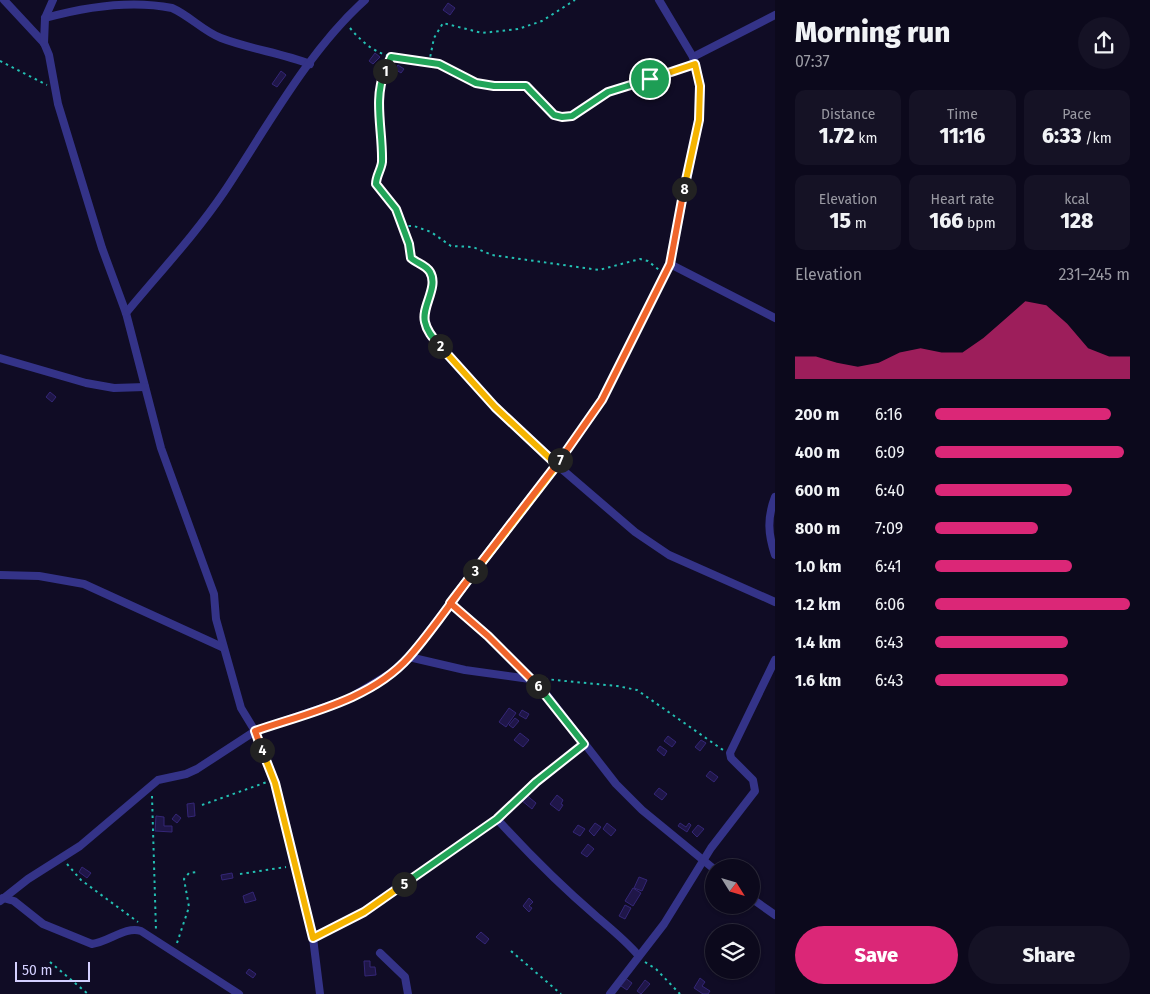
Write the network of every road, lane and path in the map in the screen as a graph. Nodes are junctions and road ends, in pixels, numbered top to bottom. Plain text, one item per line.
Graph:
1 (4, 0) edge
2 (53, 0) edge
3 (365, 0) edge
4 (575, 0) edge
5 (659, 0) edge
6 (775, 15) edge
7 (45, 18) junction
8 (345, 22) junction
9 (44, 43) junction
10 (391, 57) junction
11 (694, 60) junction
12 (0, 61) edge
13 (429, 62) junction
14 (310, 64) junction
15 (56, 90) junction
16 (402, 226) junction
17 (670, 264) junction
18 (665, 274) junction
19 (126, 313) junction
20 (775, 318) edge
21 (0, 358) edge
22 (145, 387) junction
23 (557, 465) junction
24 (775, 497) edge
25 (775, 555) edge
26 (0, 575) edge
27 (775, 602) edge
28 (450, 603) junction
29 (222, 647) junction
30 (409, 657) junction
31 (775, 660) edge
32 (530, 679) junction
33 (255, 731) junction
34 (584, 744) junction
35 (730, 753) junction
36 (274, 780) junction
37 (152, 786) junction
38 (202, 804) dead end
39 (497, 819) junction
40 (61, 859) junction
41 (703, 861) junction
42 (296, 866) junction
43 (197, 872) dead end
44 (240, 874) dead end
45 (2, 900) edge
46 (760, 904) edge
47 (775, 915) edge
48 (142, 931) junction
49 (313, 938) junction
50 (158, 941) junction
51 (511, 951) dead end
52 (175, 952) junction
53 (380, 953) dead end
54 (637, 956) junction
55 (50, 962) dead end
56 (88, 994) edge
57 (239, 994) edge
58 (320, 994) edge
59 (408, 994) edge
60 (561, 994) edge
61 (610, 994) edge
62 (680, 994) edge

1 - 9 street
2 - 7 street
3 - 8 street
4 - 13 path
5 - 11 street
6 - 11 street
7 - 9 street
7 - 14 street
8 - 10 path
8 - 14 street
9 - 15 street
10 - 13 path
10 - 16 path
11 - 13 path
11 - 17 street
12 - 15 path
14 - 19 street
15 - 19 street
16 - 18 path
16 - 23 path
17 - 18 street
17 - 20 street
18 - 23 street
19 - 22 street
21 - 22 street
22 - 29 street
23 - 27 street
23 - 28 street
24 - 25 street
26 - 29 street
28 - 30 street
28 - 32 street
29 - 33 street
30 - 32 street
30 - 33 street
31 - 35 street
32 - 34 street
32 - 35 path
33 - 36 street
33 - 37 street
34 - 39 street
34 - 41 street
35 - 41 street
36 - 38 path
36 - 42 street
37 - 40 street
37 - 50 path
39 - 49 street
39 - 54 street
40 - 45 street
40 - 48 path
41 - 54 street
42 - 44 path
42 - 49 street
43 - 52 path
45 - 48 street
46 - 47 street
48 - 50 street
49 - 58 street
50 - 52 street
51 - 60 path
52 - 57 street
53 - 59 street
54 - 61 street
54 - 62 path
55 - 56 path

